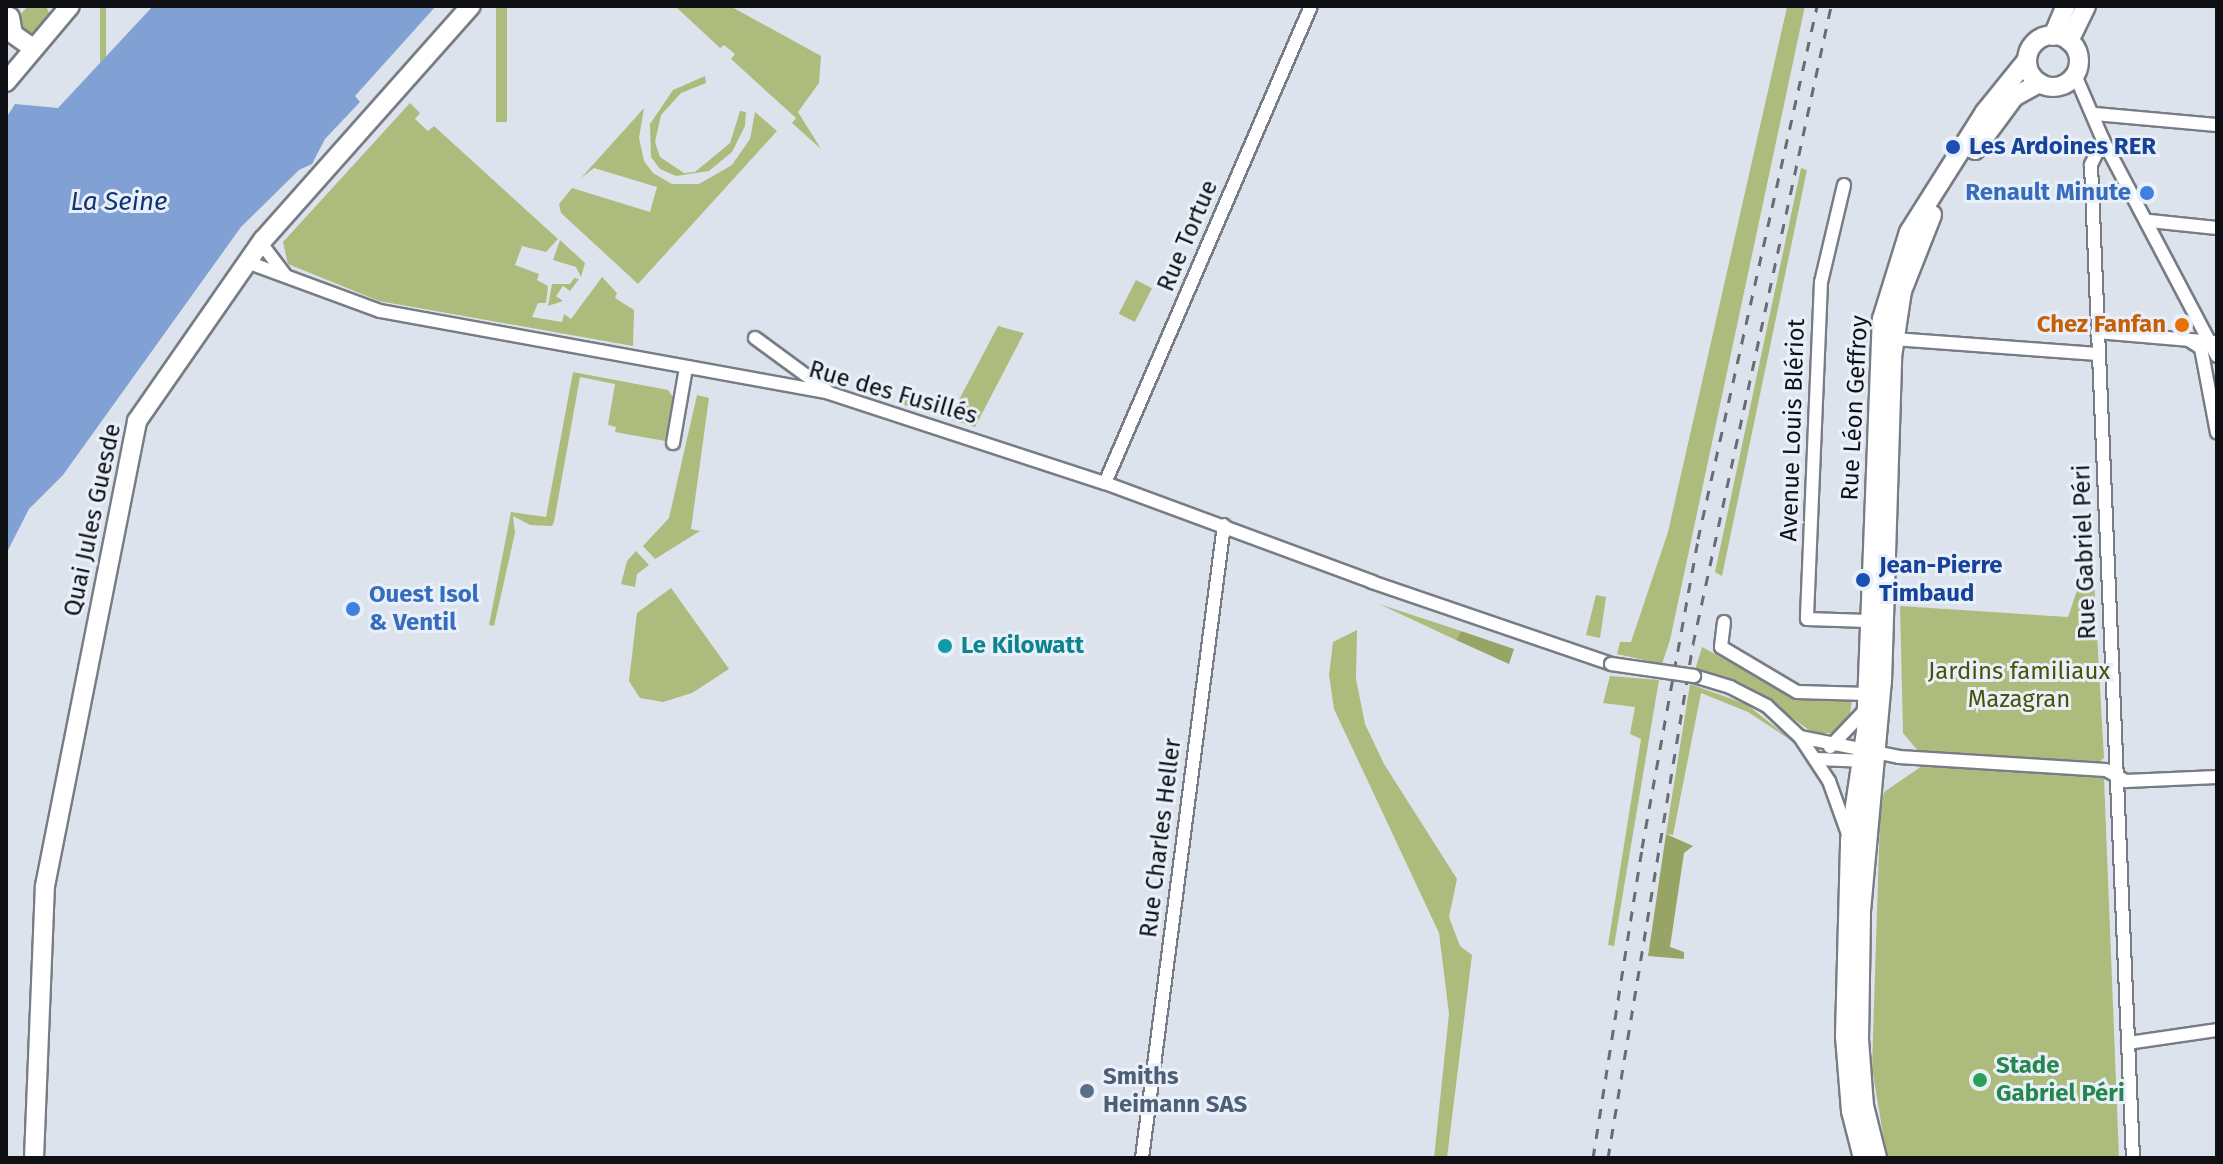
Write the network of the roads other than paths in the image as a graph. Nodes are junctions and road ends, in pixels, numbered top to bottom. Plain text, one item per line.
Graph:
1 (60, 6) edge
2 (70, 6) edge
3 (471, 6) edge
4 (1311, 6) edge
5 (2066, 6) edge
6 (2086, 6) edge
7 (11, 15) edge
8 (2061, 38) junction
9 (38, 43) junction
10 (2027, 60) junction
11 (2075, 75) junction
12 (6, 82) edge
13 (2039, 83) junction
14 (2095, 114) junction
15 (2217, 125) edge
16 (2103, 140) junction
17 (1844, 185) dead end
18 (2150, 221) junction
19 (2217, 228) edge
20 (261, 243) junction
21 (247, 262) junction
22 (290, 279) junction
23 (2097, 332) junction
24 (755, 338) dead end
25 (1894, 339) junction
26 (2190, 341) junction
27 (2212, 341) edge
28 (2097, 354) junction
29 (780, 356) junction
30 (2217, 356) edge
31 (686, 368) junction
32 (779, 385) junction
33 (2213, 387) edge
34 (829, 393) junction
35 (2217, 433) edge
36 (673, 443) dead end
37 (1105, 483) junction
38 (1224, 525) junction
39 (1868, 621) junction
40 (1724, 622) dead end
41 (1867, 701) junction
42 (1800, 737) junction
43 (1830, 747) junction
44 (1870, 757) junction
45 (1816, 759) junction
46 (2117, 776) junction
47 (2217, 777) edge
48 (1850, 840) junction
49 (2217, 1030) edge
50 (2128, 1043) junction
51 (34, 1158) edge
52 (1142, 1158) edge
53 (1863, 1158) edge
54 (1877, 1158) edge
55 (2133, 1158) edge

1 - 9 street
2 - 9 street
3 - 20 street, Quai Jules Guesde
4 - 37 street, Rue Tortue
5 - 8 street
6 - 8 street
7 - 9 street
8 - 10 street
8 - 11 street
9 - 12 street
10 - 13 street
10 - 39 street, Rue Léon Geffroy
11 - 13 street
11 - 14 street
13 - 25 street, Rue Léon Geffroy
14 - 15 street
14 - 16 street
16 - 18 street
16 - 23 street, Rue Gabriel Péri
17 - 39 street, Avenue Louis Blériot
18 - 19 street
18 - 27 street
20 - 21 street, Quai Jules Guesde
20 - 22 street
21 - 22 street, Rue des Fusillés
21 - 51 street, Quai Jules Guesde
22 - 31 street, Rue des Fusillés
23 - 26 street
23 - 28 street, Rue Gabriel Péri
24 - 29 street
25 - 28 street
25 - 44 street, Rue Léon Geffroy
26 - 27 street
26 - 33 street
27 - 30 street
28 - 46 street, Rue Gabriel Péri
29 - 32 street
29 - 34 street
31 - 32 street, Rue des Fusillés
31 - 36 street
32 - 34 street, Rue des Fusillés
33 - 35 street
34 - 37 street, Rue des Fusillés
37 - 38 street, Rue des Fusillés
38 - 42 street, Rue des Fusillés, bridge
38 - 52 street, Rue Charles Heller
39 - 41 street, Rue Léon Geffroy
40 - 41 street
41 - 43 street
41 - 44 street, Rue Léon Geffroy
42 - 43 street
42 - 45 street
43 - 44 street
44 - 45 street
44 - 46 street
44 - 48 street
44 - 54 street
45 - 48 street
46 - 47 street
46 - 50 street, Rue Gabriel Péri
48 - 53 street
49 - 50 street
50 - 55 street, Rue Gabriel Péri

